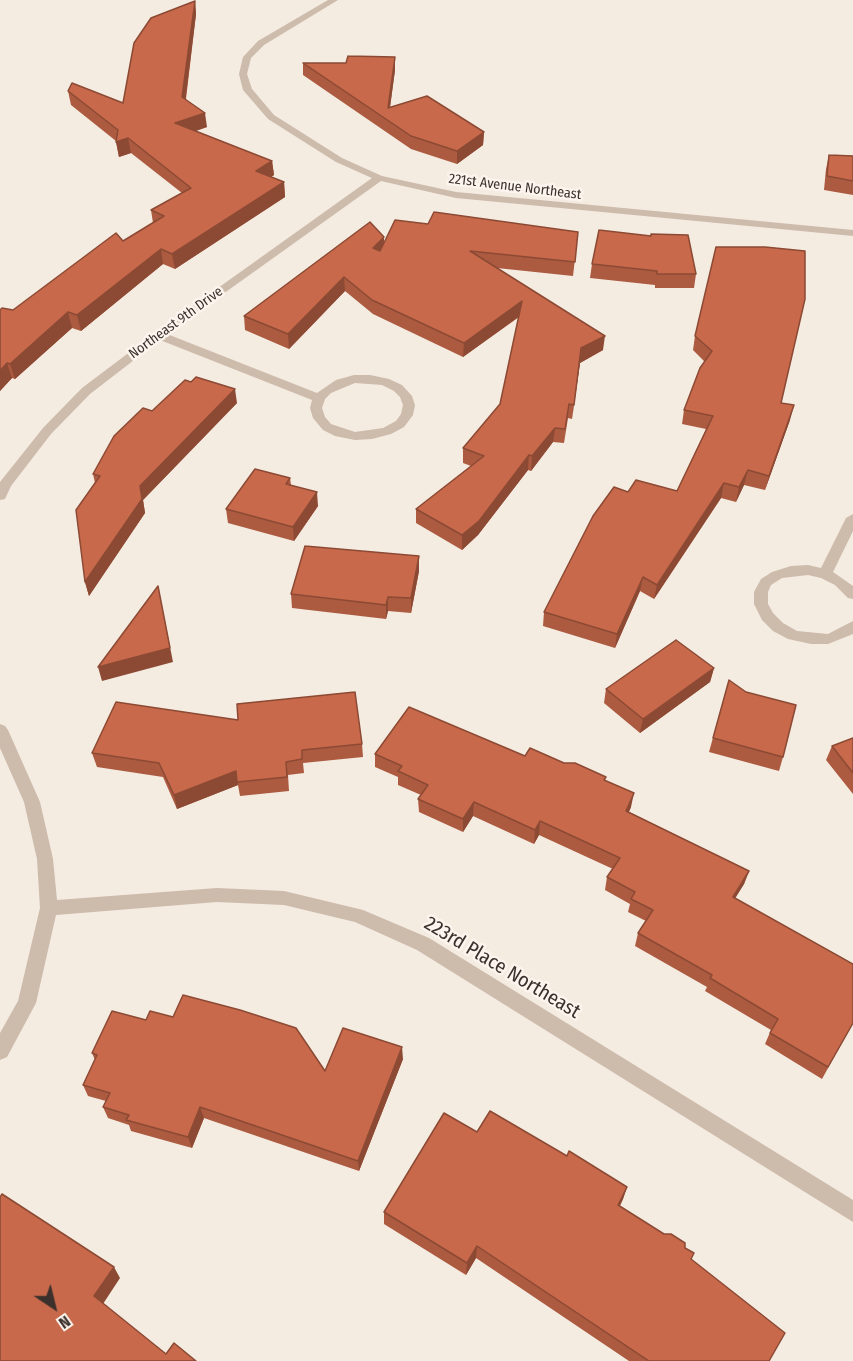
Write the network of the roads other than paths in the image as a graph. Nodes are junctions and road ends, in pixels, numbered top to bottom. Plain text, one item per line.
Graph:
1 (334, 0) edge
2 (379, 178) junction
3 (853, 233) edge
4 (159, 335) junction
5 (319, 398) junction
6 (0, 496) edge
7 (853, 518) edge
8 (825, 574) junction
9 (853, 594) edge
10 (853, 626) edge
11 (0, 730) edge
12 (49, 908) junction
13 (0, 1052) edge
14 (853, 1212) edge

1 - 2 street, 221st Avenue Northeast
2 - 3 street, 221st Avenue Northeast
2 - 4 street, Northeast 9th Drive
4 - 5 street
4 - 6 street, Northeast 9th Drive
5 - 5 street
7 - 8 street
8 - 9 street
8 - 10 street
11 - 12 street
12 - 13 street
12 - 14 street, 223rd Place Northeast

